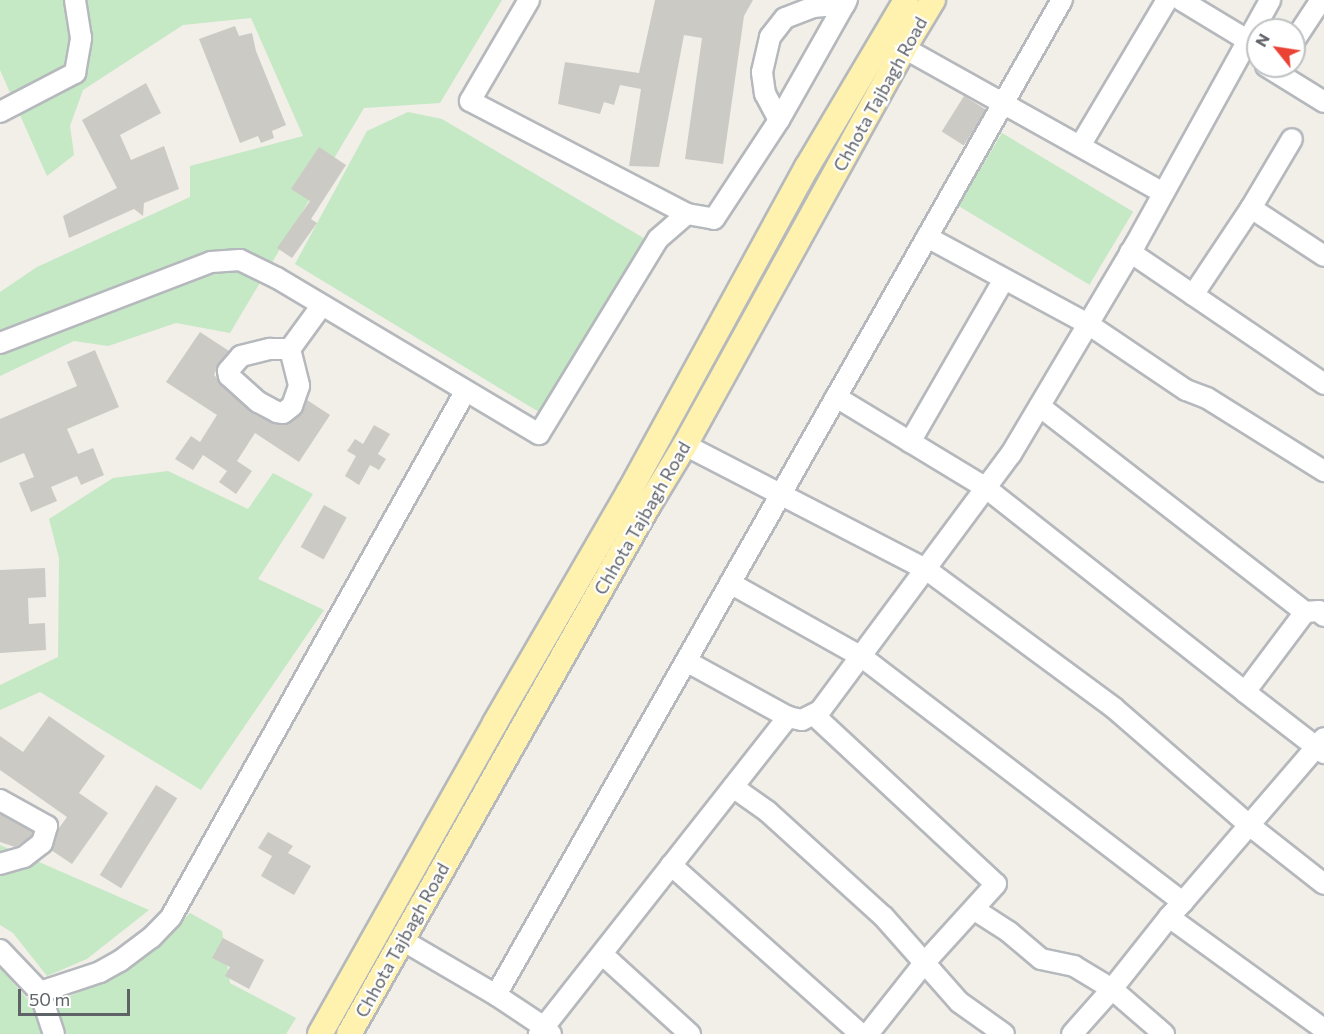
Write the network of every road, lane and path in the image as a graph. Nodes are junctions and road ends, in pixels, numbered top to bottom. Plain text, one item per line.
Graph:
1 (75, 0) edge
2 (529, 0) edge
3 (906, 0) edge
4 (933, 0) edge
5 (1062, 0) edge
6 (1167, 0) edge
7 (1181, 0) edge
8 (1270, 0) edge
9 (1321, 0) edge
10 (846, 2) edge
11 (1306, 23) edge
12 (887, 31) junction
13 (1244, 45) junction
14 (904, 48) junction
15 (1287, 78) edge
16 (1324, 102) edge
17 (1003, 103) junction
18 (0, 112) edge
19 (778, 120) junction
20 (1292, 139) dead end
21 (1080, 146) junction
22 (1163, 193) junction
23 (1251, 208) junction
24 (687, 214) junction
25 (927, 237) junction
26 (1130, 252) junction
27 (1324, 256) edge
28 (1004, 279) junction
29 (1193, 295) junction
30 (322, 305) junction
31 (1088, 324) junction
32 (0, 343) edge
33 (290, 349) dead end
34 (1324, 384) edge
35 (465, 392) junction
36 (836, 397) junction
37 (1039, 406) junction
38 (662, 432) junction
39 (910, 442) junction
40 (685, 445) junction
41 (1324, 471) edge
42 (986, 488) junction
43 (781, 494) junction
44 (927, 570) junction
45 (730, 583) junction
46 (1315, 614) edge
47 (862, 657) junction
48 (686, 661) junction
49 (1245, 692) junction
50 (814, 715) junction
51 (788, 717) junction
52 (1322, 746) edge
53 (733, 787) junction
54 (0, 800) edge
55 (1249, 825) junction
56 (0, 864) edge
57 (672, 865) junction
58 (1324, 884) edge
59 (1182, 902) junction
60 (975, 910) junction
61 (1169, 917) junction
62 (402, 940) junction
63 (0, 950) edge
64 (602, 954) junction
65 (925, 962) junction
66 (1112, 989) junction
67 (40, 992) junction
68 (496, 995) junction
69 (1324, 1029) edge
70 (544, 1032) edge
71 (54, 1034) edge
72 (320, 1034) edge
73 (349, 1034) edge
74 (690, 1034) edge
75 (861, 1034) edge
76 (868, 1034) edge
77 (1004, 1034) edge
78 (1072, 1034) edge
79 (1164, 1034) edge

1 - 18 street
2 - 24 street
3 - 12 main road
4 - 14 main road, Chhota Tajbagh Road
5 - 17 street
6 - 21 street
7 - 13 street
8 - 13 street
9 - 11 street
10 - 19 street
10 - 19 street
12 - 14 street
12 - 38 main road
13 - 22 street
14 - 17 street
14 - 40 main road, Chhota Tajbagh Road
15 - 16 street
17 - 21 street
17 - 25 street
19 - 24 street
20 - 23 street
21 - 22 street
22 - 26 street
23 - 27 street
23 - 29 street
24 - 35 street
25 - 28 street
25 - 36 street
26 - 29 street
26 - 31 street
28 - 31 street
28 - 39 street
29 - 34 street
30 - 32 street
30 - 33 street
30 - 35 street
31 - 37 street
31 - 41 street
35 - 67 street
36 - 39 street
36 - 43 street
37 - 42 street
37 - 46 street
38 - 40 main road
38 - 72 main road
39 - 42 street
40 - 43 street
40 - 62 main road, Chhota Tajbagh Road
42 - 44 street
42 - 49 street
43 - 44 street
43 - 45 street
44 - 47 street
44 - 55 street
45 - 47 street
45 - 48 street
46 - 49 street
47 - 50 street
47 - 59 street
48 - 51 street
48 - 68 street
49 - 52 street
50 - 51 street
50 - 60 street
51 - 53 street
52 - 55 street
53 - 57 street
53 - 65 street
54 - 56 street
55 - 58 street
55 - 59 street
57 - 64 street
57 - 75 street
59 - 61 street
60 - 65 street
60 - 66 street
61 - 66 street
61 - 69 street
62 - 68 street
62 - 73 main road, Chhota Tajbagh Road
63 - 67 street
64 - 70 street
64 - 74 street
65 - 76 street
65 - 77 street
66 - 78 street
66 - 79 street
67 - 71 street
68 - 70 street

